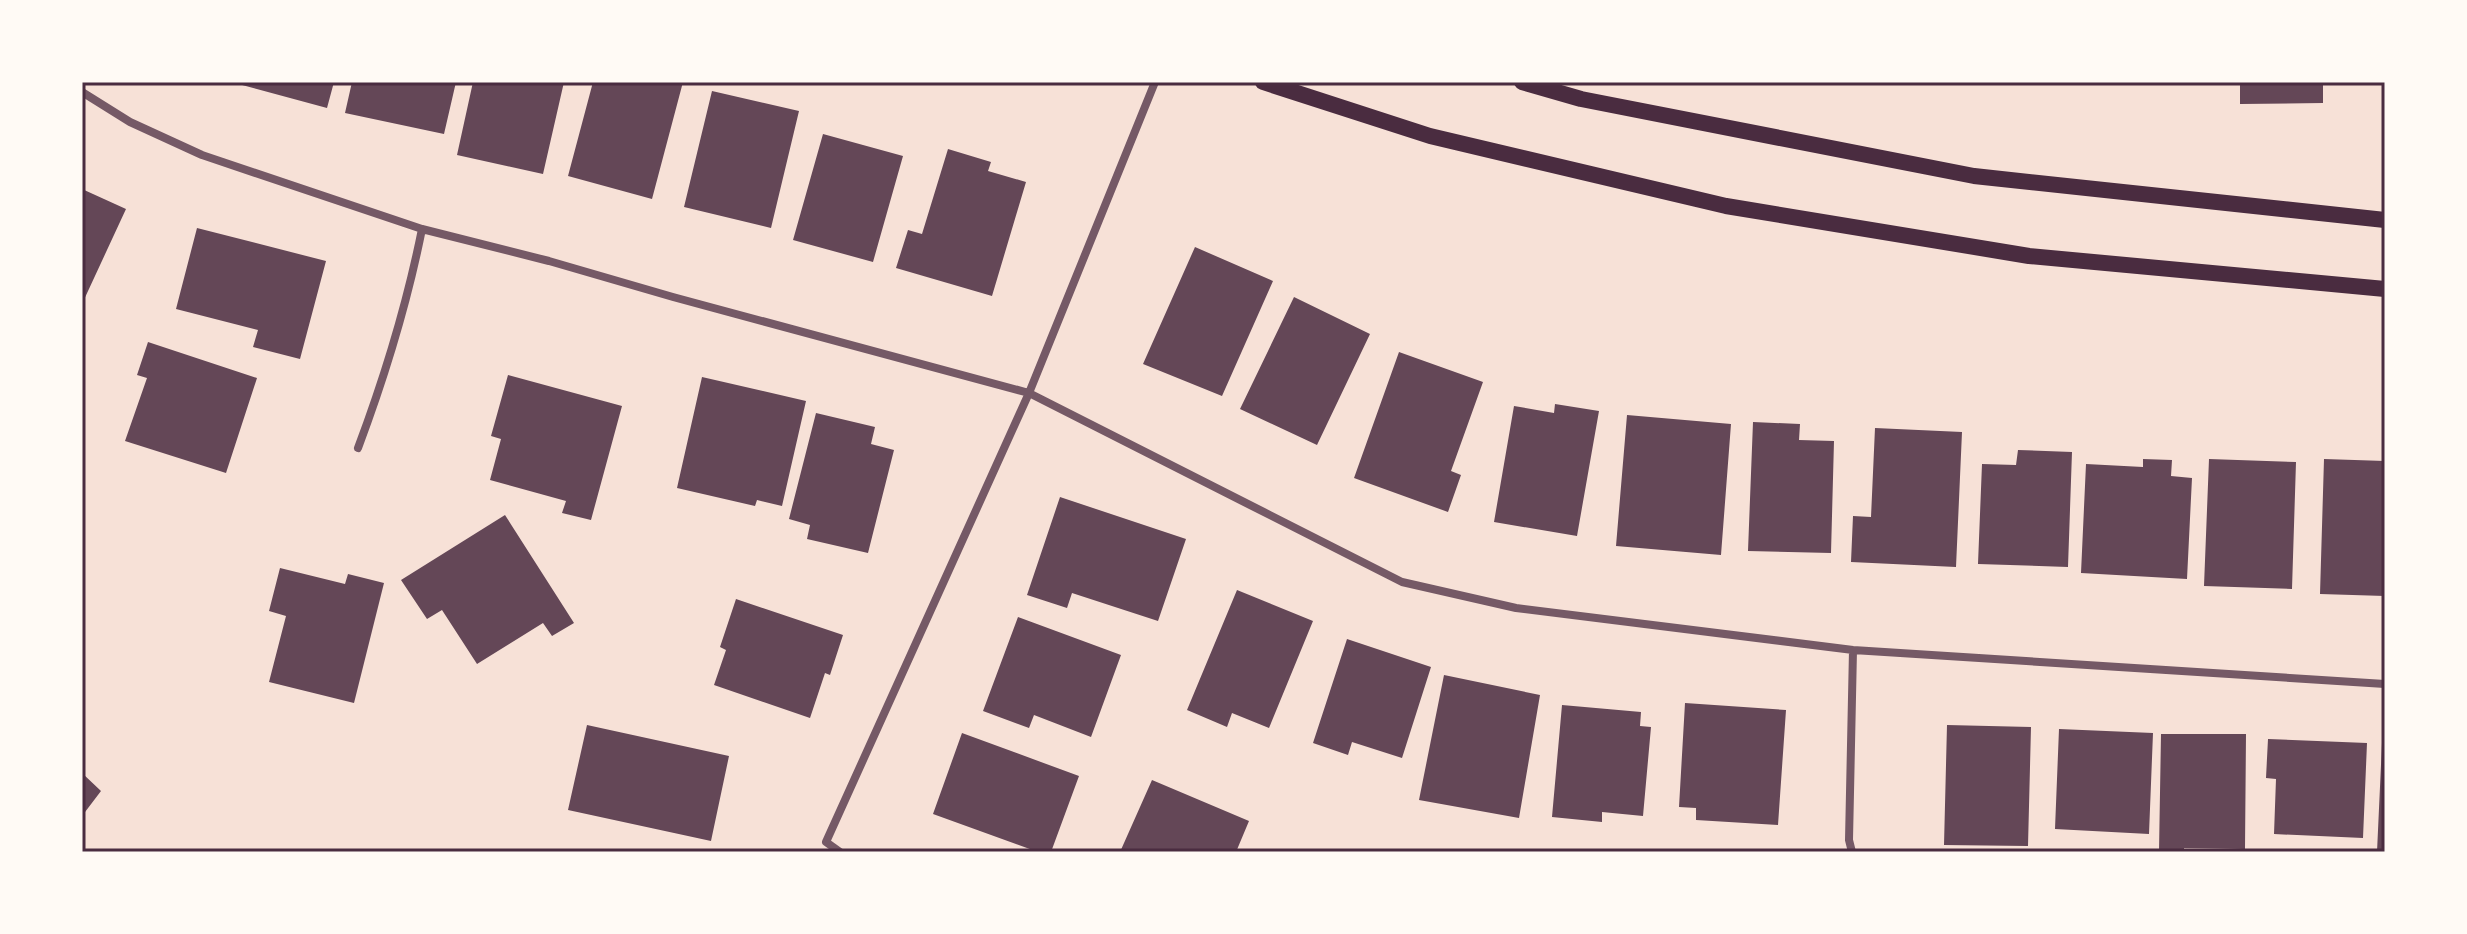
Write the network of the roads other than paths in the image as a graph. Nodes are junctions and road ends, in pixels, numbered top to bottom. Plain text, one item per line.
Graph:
1 (1155, 82) edge
2 (1263, 82) edge
3 (1522, 82) edge
4 (82, 92) edge
5 (2385, 220) edge
6 (422, 229) junction
7 (2385, 289) edge
8 (1029, 393) junction
9 (358, 448) dead end
10 (1853, 650) junction
11 (2385, 684) edge
12 (840, 852) edge
13 (1852, 852) edge

1 - 8 street
2 - 7 main road
3 - 5 main road
4 - 6 street
6 - 8 street
6 - 9 street
8 - 10 street
8 - 12 street
10 - 11 street
10 - 13 street

